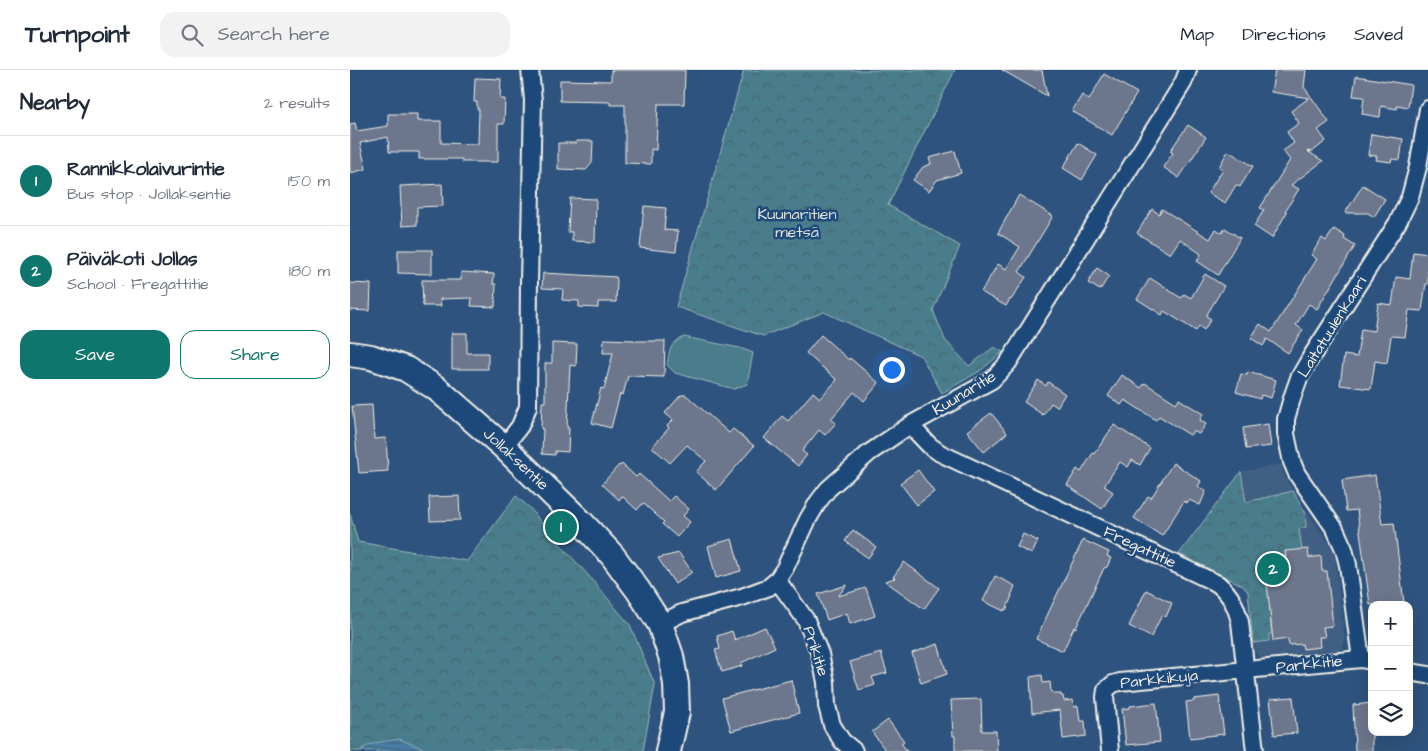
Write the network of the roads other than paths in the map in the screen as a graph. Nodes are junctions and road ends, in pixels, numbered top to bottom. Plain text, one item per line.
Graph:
1 (530, 70) edge
2 (1188, 70) edge
3 (1428, 109) edge
4 (350, 354) edge
5 (910, 425) junction
6 (504, 447) junction
7 (777, 580) junction
8 (660, 624) junction
9 (1366, 660) edge
10 (1246, 670) junction
11 (1413, 673) edge
12 (1428, 675) edge
13 (668, 751) edge
14 (854, 751) edge
15 (1110, 751) edge
16 (1254, 751) edge

1 - 6 street
2 - 5 street, Kuunaritie
3 - 9 street, Laitatuulenkaari
4 - 6 main road, Jollaksentie
5 - 7 street, Kuunaritie
5 - 10 street, Fregattitie
6 - 8 main road, Jollaksentie
7 - 8 street
7 - 14 street, Prikitie
8 - 13 main road, Jollaksentie
9 - 10 street, Parkkitie
10 - 15 street, Parkkikuja
10 - 16 street, Fregattitie
11 - 12 street

